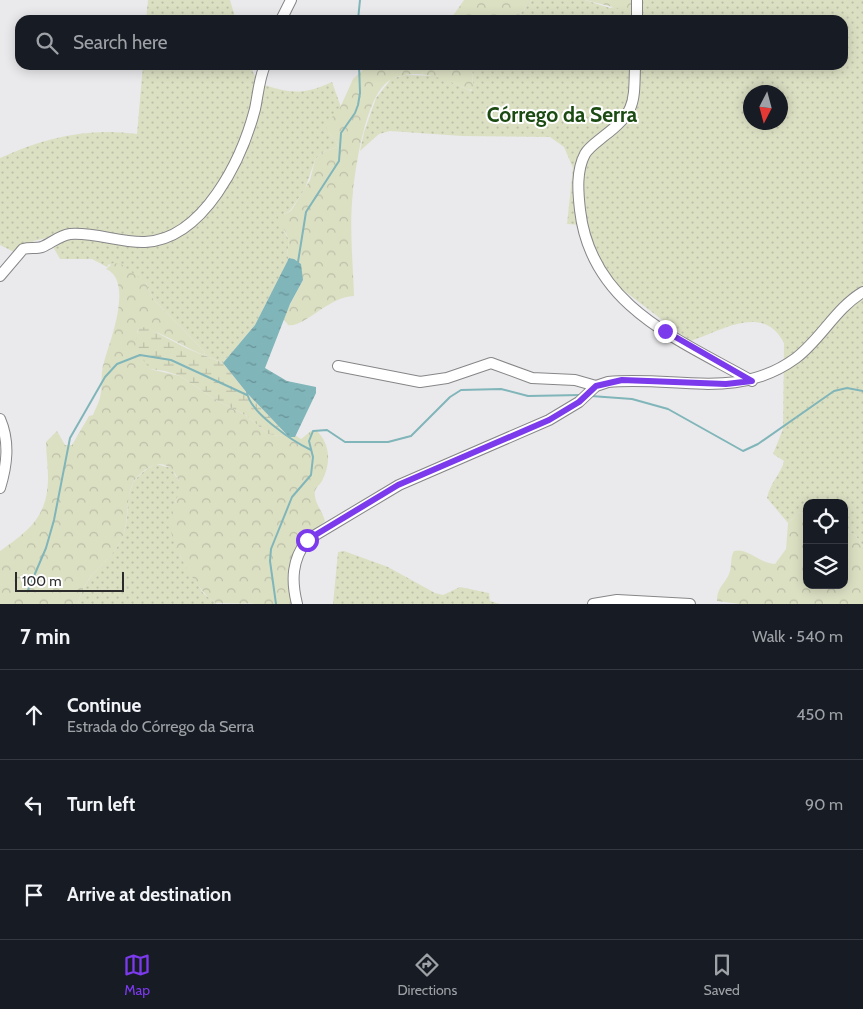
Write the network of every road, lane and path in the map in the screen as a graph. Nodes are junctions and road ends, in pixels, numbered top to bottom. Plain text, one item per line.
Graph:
1 (291, 0) edge
2 (637, 0) edge
3 (284, 15) edge
4 (637, 15) edge
5 (264, 70) edge
6 (635, 70) edge
7 (0, 276) edge
8 (863, 292) edge
9 (338, 366) dead end
10 (752, 381) junction
11 (593, 389) junction
12 (0, 419) edge
13 (0, 488) edge
14 (660, 603) edge
15 (297, 604) edge
16 (593, 604) edge
17 (690, 604) edge

1 - 3 street
2 - 4 street
5 - 7 street
6 - 10 street
8 - 10 street
9 - 11 street
10 - 11 street
11 - 15 street
12 - 13 street
14 - 16 street
14 - 17 street

